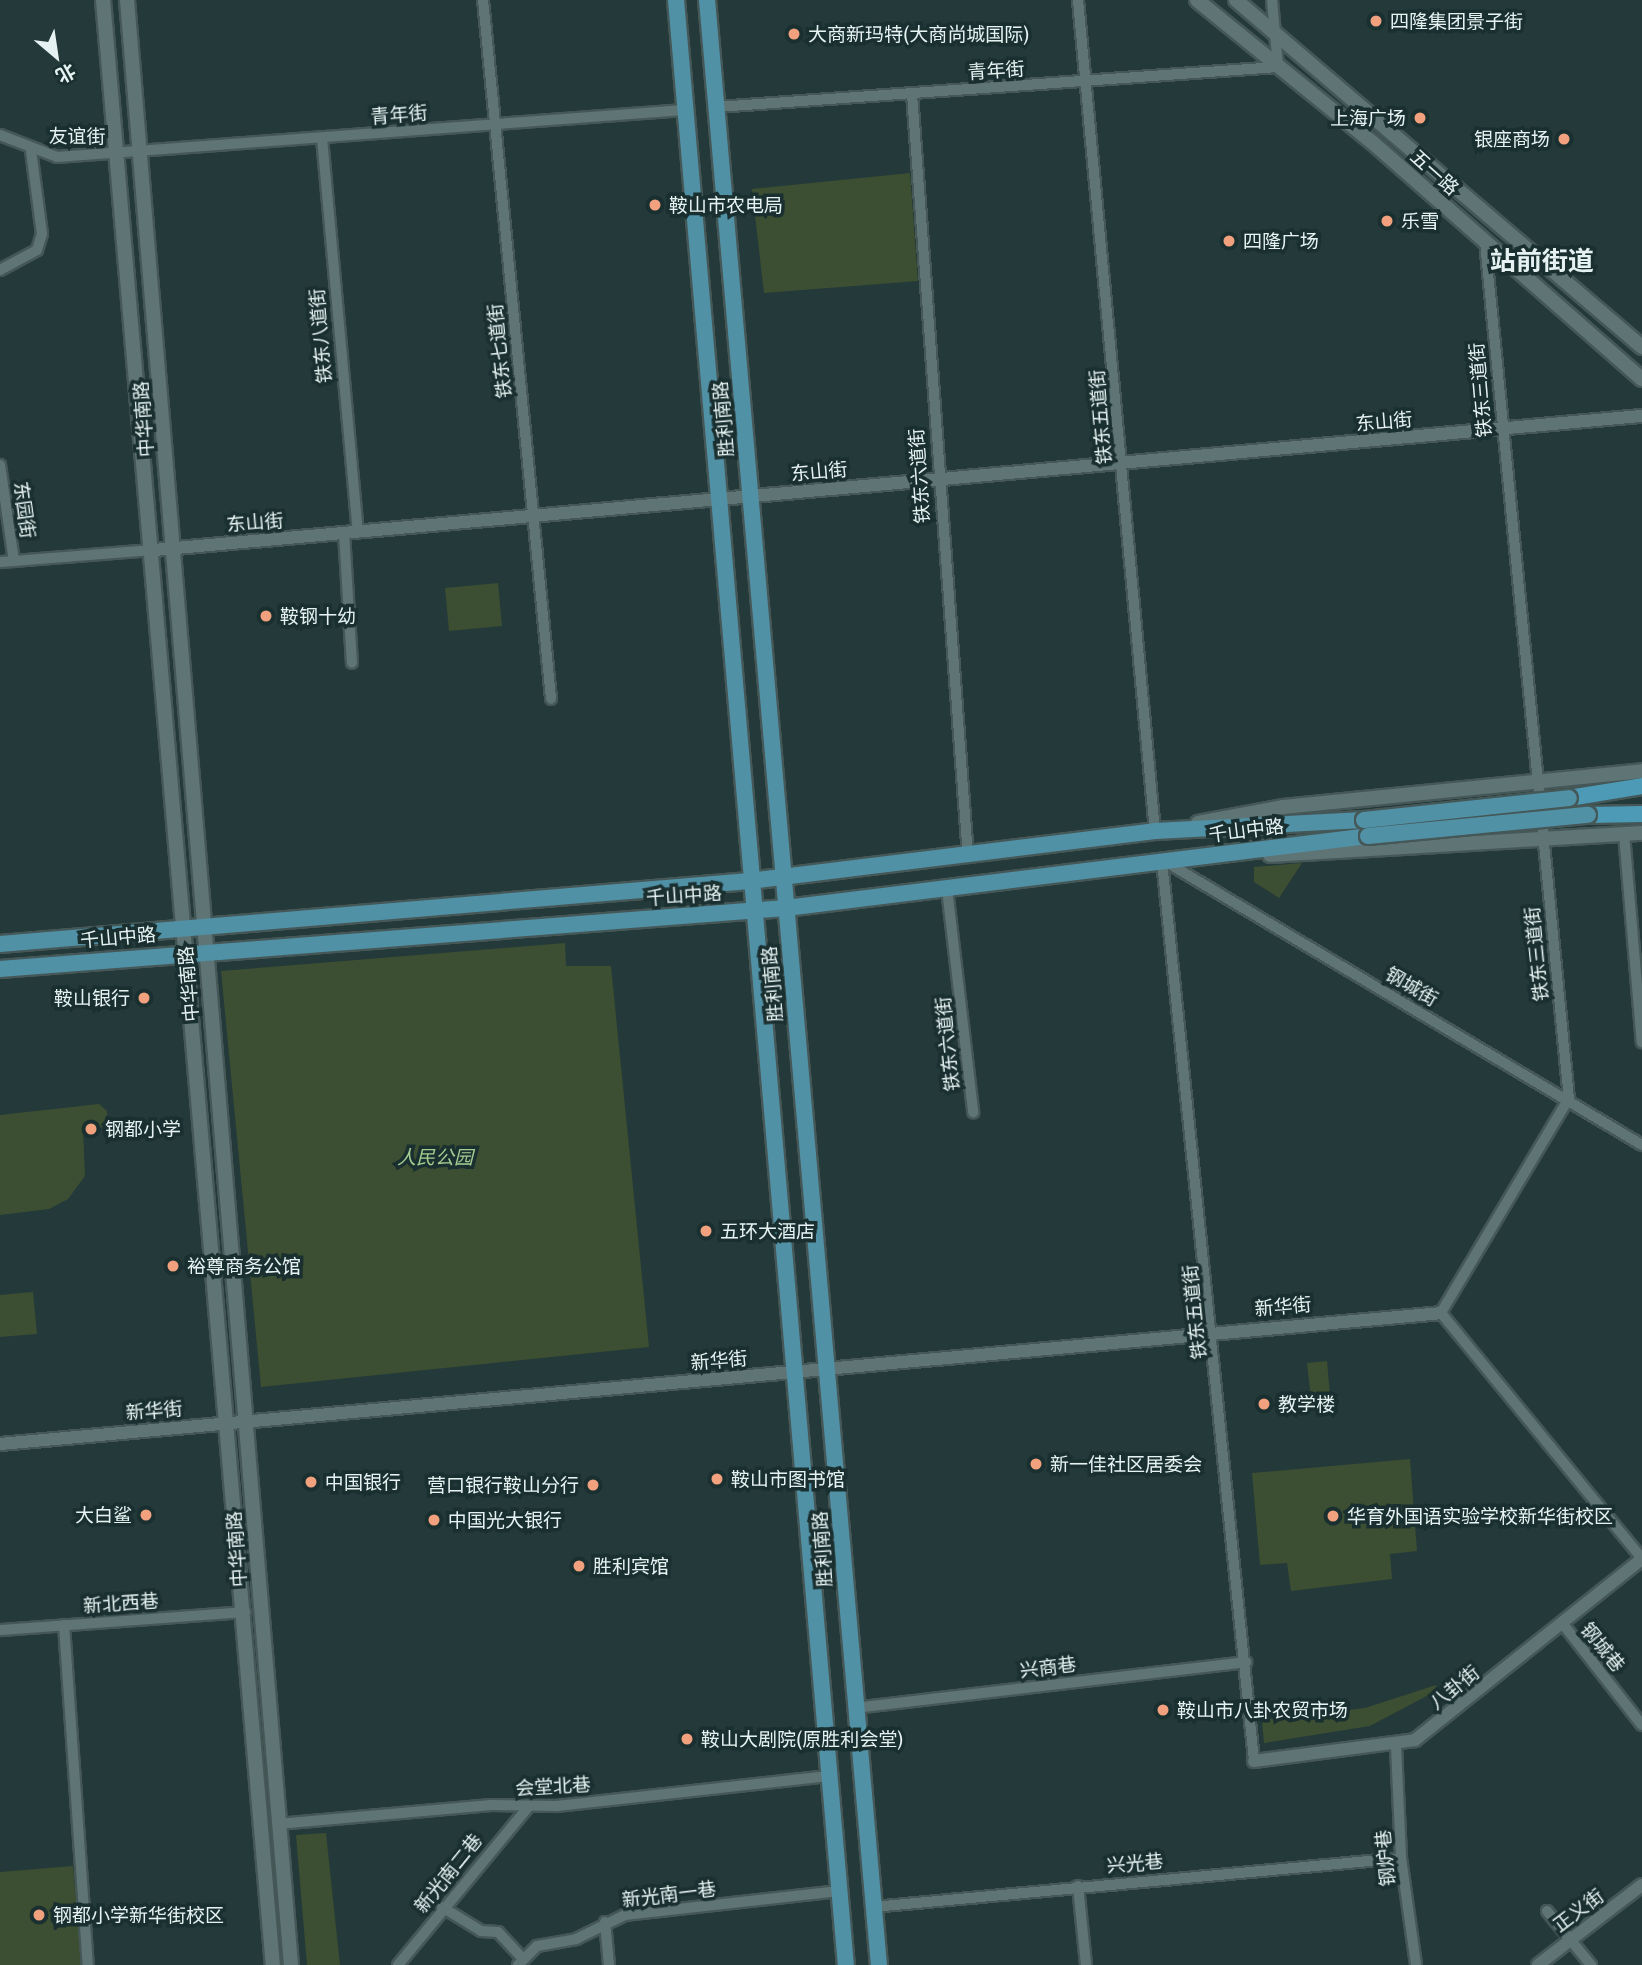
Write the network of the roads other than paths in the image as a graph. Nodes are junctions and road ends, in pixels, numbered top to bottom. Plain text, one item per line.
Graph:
1 (103, 0) edge
2 (127, 0) edge
3 (483, 0) edge
4 (676, 0) edge
5 (707, 0) edge
6 (1078, 0) edge
7 (1198, 0) edge
8 (1236, 0) edge
9 (1272, 0) edge
10 (1275, 33) junction
11 (1278, 67) junction
12 (1086, 81) junction
13 (912, 94) junction
14 (717, 107) junction
15 (684, 110) junction
16 (494, 124) junction
17 (0, 135) edge
18 (322, 138) junction
19 (31, 151) junction
20 (139, 152) junction
21 (116, 153) junction
22 (1485, 242) junction
23 (0, 270) edge
24 (1642, 347) edge
25 (1642, 379) edge
26 (1642, 416) edge
27 (1500, 430) junction
28 (1121, 464) junction
29 (0, 465) edge
30 (937, 480) junction
31 (750, 497) junction
32 (716, 500) junction
33 (534, 516) junction
34 (358, 532) junction
35 (344, 533) junction
36 (172, 549) junction
37 (154, 550) junction
38 (14, 561) junction
39 (0, 562) edge
40 (352, 663) dead end
41 (551, 699) dead end
42 (1642, 771) edge
43 (1537, 786) junction
44 (1642, 788) edge
45 (1569, 798) joint
46 (1642, 812) edge
47 (1588, 815) joint
48 (1155, 831) junction
49 (1642, 833) edge
50 (1624, 834) junction
51 (1542, 840) junction
52 (968, 856) junction
53 (1162, 861) junction
54 (782, 876) junction
55 (749, 881) junction
56 (947, 889) junction
57 (786, 908) junction
58 (752, 911) junction
59 (202, 927) junction
60 (181, 928) junction
61 (0, 944) edge
62 (204, 950) junction
63 (184, 952) junction
64 (0, 969) edge
65 (1642, 1042) edge
66 (1569, 1098) junction
67 (972, 1112) dead end
68 (1642, 1144) edge
69 (1441, 1313) junction
70 (1214, 1331) junction
71 (829, 1370) junction
72 (793, 1373) junction
73 (245, 1421) junction
74 (230, 1422) junction
75 (0, 1444) edge
76 (1642, 1559) edge
77 (245, 1612) junction
78 (1563, 1624) junction
79 (64, 1625) junction
80 (0, 1630) edge
81 (1246, 1662) junction
82 (855, 1708) junction
83 (1642, 1725) edge
84 (1396, 1747) junction
85 (1254, 1761) joint
86 (828, 1776) junction
87 (529, 1807) junction
88 (278, 1824) junction
89 (1401, 1858) junction
90 (1642, 1885) edge
91 (1078, 1886) junction
92 (839, 1891) junction
93 (873, 1907) junction
94 (442, 1908) junction
95 (1547, 1911) dead end
96 (605, 1922) junction
97 (1572, 1940) junction
98 (520, 1962) edge
99 (88, 1965) edge
100 (273, 1965) edge
101 (291, 1965) edge
102 (398, 1965) edge
103 (609, 1965) edge
104 (846, 1965) edge
105 (879, 1965) edge
106 (1086, 1965) edge
107 (1416, 1965) edge
108 (1538, 1965) edge
109 (1591, 1965) edge

1 - 21 main road
2 - 20 main road, 中华南路
3 - 16 street, 铁东七道街
4 - 15 main road, 胜利南路
5 - 14 main road, 胜利南路
6 - 12 street, 铁东五道街
7 - 11 main road, 五一路
8 - 10 main road, 五一路
9 - 10 street
10 - 11 street
10 - 24 main road, 五一路
11 - 12 street, 青年街
11 - 22 main road, 五一路
12 - 13 street, 青年街
12 - 28 street, 铁东五道街
13 - 14 street, 青年街
13 - 30 street, 铁东六道街
14 - 31 main road, 胜利南路
15 - 16 street, 青年街
15 - 32 main road, 胜利南路
16 - 18 street, 青年街
16 - 33 street, 铁东七道街
17 - 19 street, 友谊街
18 - 20 street, 青年街
18 - 34 street, 铁东八道街
19 - 21 street, 友谊街
19 - 23 street
20 - 21 street, 青年街
20 - 36 main road, 中华南路
21 - 37 main road
22 - 25 main road, 五一路
22 - 27 street, 铁东三道街
26 - 27 street, 东山街
27 - 28 street, 东山街
27 - 43 street, 铁东三道街
28 - 30 street, 东山街
28 - 48 street, 铁东五道街
29 - 38 street, 东园街
30 - 31 street, 东山街
30 - 52 street, 铁东六道街
31 - 32 street, 东山街
31 - 54 main road, 胜利南路
32 - 33 street, 东山街
32 - 55 main road, 胜利南路
33 - 34 street, 东山街
33 - 41 street, 铁东七道街
34 - 35 street, 东山街
35 - 36 street, 东山街
35 - 40 street
36 - 37 street, 东山街
36 - 59 main road, 中华南路
37 - 38 street, 东山街
37 - 60 main road
38 - 39 street, 东山街
42 - 43 main road
43 - 48 main road
43 - 51 street, 铁东三道街
44 - 45 highway
45 - 48 main road, 千山中路, bridge
46 - 47 highway
47 - 53 main road, 千山中路, bridge
48 - 52 main road, 千山中路
49 - 50 main road
50 - 51 main road
50 - 65 street
51 - 53 main road
51 - 66 street, 铁东三道街
52 - 54 main road, 千山中路
53 - 56 main road, 千山中路
53 - 66 street, 钢城街
53 - 70 street, 铁东五道街
54 - 55 main road, 千山中路
54 - 57 main road, 胜利南路
55 - 58 main road, 胜利南路
55 - 59 main road, 千山中路
56 - 57 main road, 千山中路
56 - 67 street, 铁东六道街
57 - 58 main road, 千山中路
57 - 71 main road, 胜利南路
58 - 62 main road, 千山中路
58 - 72 main road, 胜利南路
59 - 60 main road, 千山中路
59 - 62 main road, 中华南路
60 - 61 main road, 千山中路
60 - 63 main road
62 - 63 main road, 千山中路
62 - 73 main road, 中华南路
63 - 64 main road, 千山中路
63 - 74 main road
66 - 68 street, 钢城街
66 - 69 street
69 - 70 street, 新华街
69 - 76 street
70 - 71 street, 新华街
70 - 81 street, 铁东五道街
71 - 72 street, 新华街
71 - 82 main road, 胜利南路
72 - 73 street, 新华街
72 - 86 main road, 胜利南路
73 - 74 street, 新华街
73 - 88 main road, 中华南路
74 - 75 street, 新华街
74 - 77 main road
76 - 78 street, 八卦街
77 - 79 street, 新北西巷
77 - 100 main road
78 - 83 street, 钢城巷
78 - 84 street, 八卦街
79 - 80 street, 新北西巷
79 - 99 street
81 - 82 street, 兴商巷
81 - 85 street, 铁东五道街
82 - 93 main road, 胜利南路
84 - 85 street, 八卦街
84 - 89 street, 钢炉巷
86 - 87 street, 会堂北巷
86 - 92 main road, 胜利南路
87 - 88 street, 会堂北巷
87 - 94 street, 新光南二巷
88 - 101 main road, 中华南路
89 - 91 street, 兴光巷
89 - 107 street, 钢炉巷
90 - 97 street, 正义街
91 - 93 street, 兴光巷
91 - 106 street
92 - 96 street, 新光南一巷
92 - 104 main road, 胜利南路
93 - 105 main road, 胜利南路
94 - 98 street
94 - 102 street, 新光南二巷
95 - 97 street
96 - 98 street, 新光南一巷
96 - 103 street
97 - 108 street, 正义街
97 - 109 street

